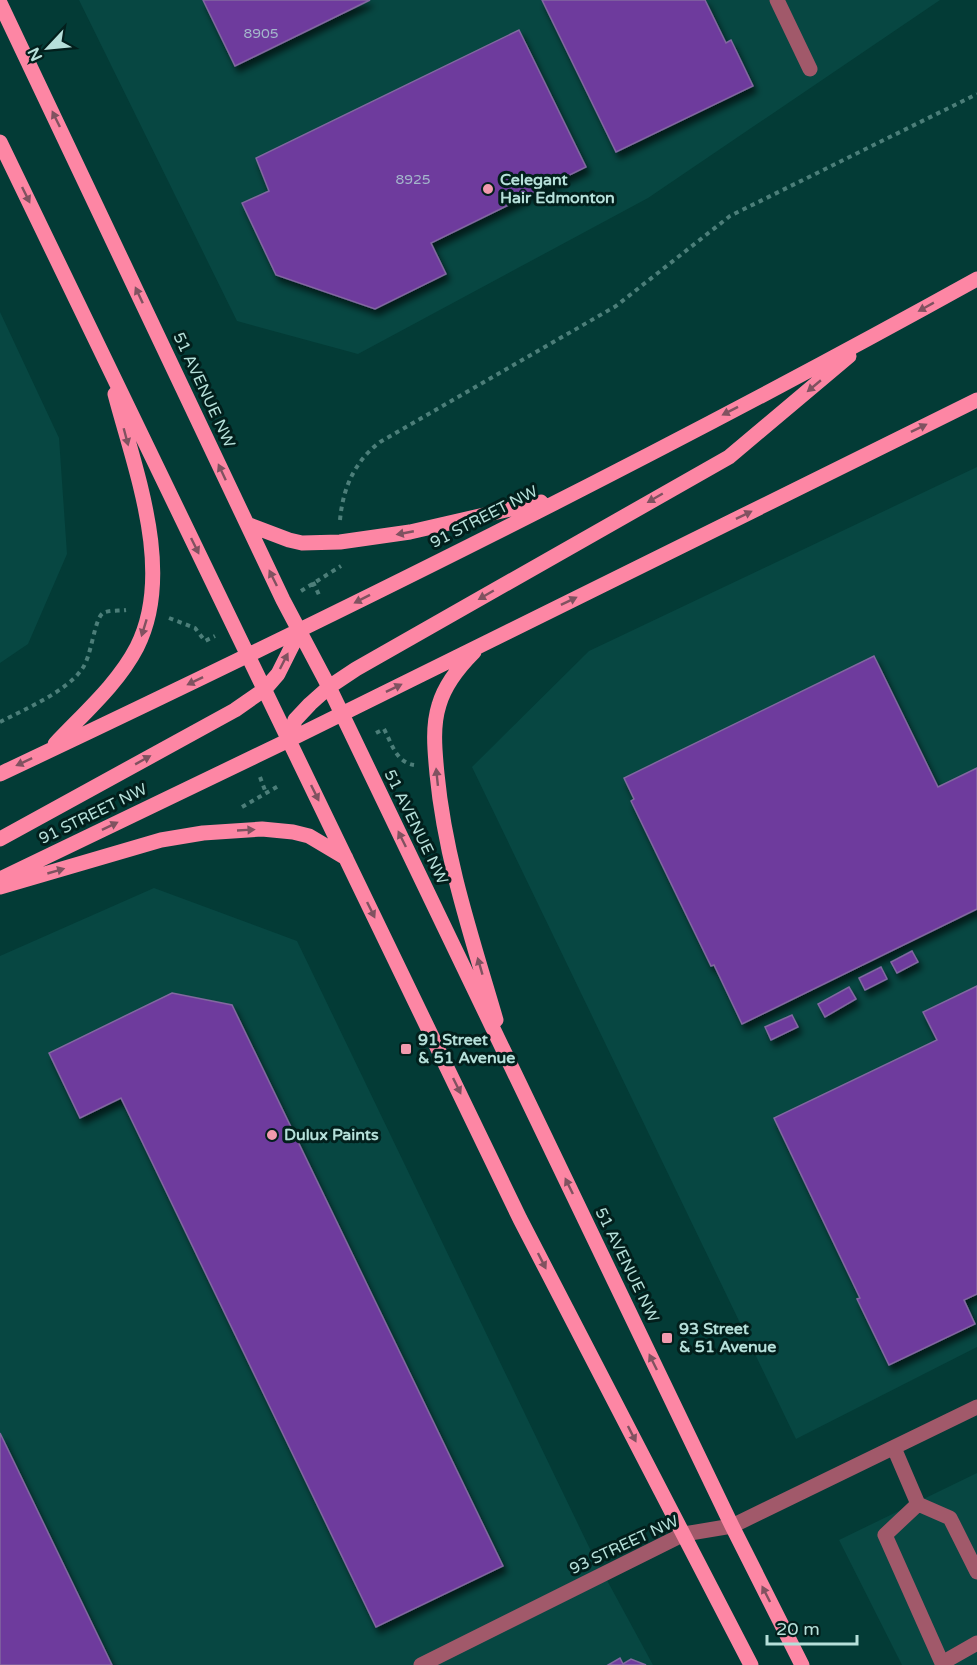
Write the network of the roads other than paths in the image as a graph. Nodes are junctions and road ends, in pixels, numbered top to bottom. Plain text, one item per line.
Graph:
1 (777, 0) edge
2 (0, 3) edge
3 (810, 69) dead end
4 (0, 142) edge
5 (977, 279) edge
6 (875, 335) junction
7 (106, 360) junction
8 (977, 400) edge
9 (564, 497) junction
10 (247, 524) junction
11 (300, 630) junction
12 (479, 646) junction
13 (248, 656) junction
14 (329, 687) junction
15 (265, 689) junction
16 (342, 714) junction
17 (290, 740) junction
18 (49, 751) junction
19 (0, 774) edge
20 (0, 839) edge
21 (346, 858) junction
22 (0, 879) edge
23 (0, 887) edge
24 (508, 1063) junction
25 (977, 1407) edge
26 (894, 1448) junction
27 (918, 1504) junction
28 (732, 1526) junction
29 (684, 1534) junction
30 (977, 1572) edge
31 (977, 1643) edge
32 (421, 1665) edge
33 (751, 1665) edge
34 (802, 1665) edge

1 - 3 street
10 -> 2 main road, 51 AVENUE NW
4 -> 7 main road
5 -> 6 main road, 91 STREET NW
6 -> 9 main road, 91 STREET NW
6 -> 14 main road
7 -> 13 main road
7 -> 18 main road
12 -> 8 main road, 91 STREET NW
9 -> 10 main road
9 -> 11 main road, 91 STREET NW
11 -> 10 main road, 51 AVENUE NW
11 - 13 main road, 91 STREET NW
11 - 14 main road, 51 AVENUE NW
15 -> 11 main road
16 -> 12 main road, 91 STREET NW
24 -> 12 main road
13 - 15 main road
13 -> 18 main road, 91 STREET NW
14 - 16 main road, 51 AVENUE NW
14 - 17 main road
15 - 17 main road
20 -> 15 main road
16 - 17 main road, 91 STREET NW
24 -> 16 main road, 51 AVENUE NW
17 -> 21 main road
22 -> 17 main road, 91 STREET NW
18 -> 19 main road, 91 STREET NW
23 -> 21 main road
21 -> 29 main road
28 -> 24 main road, 51 AVENUE NW
25 - 26 street, 93 STREET NW
26 - 27 street
26 - 28 street, 93 STREET NW
27 - 30 street
27 - 31 street
28 - 29 street, 93 STREET NW
34 -> 28 main road, 51 AVENUE NW
29 - 32 street, 93 STREET NW
29 - 33 main road

